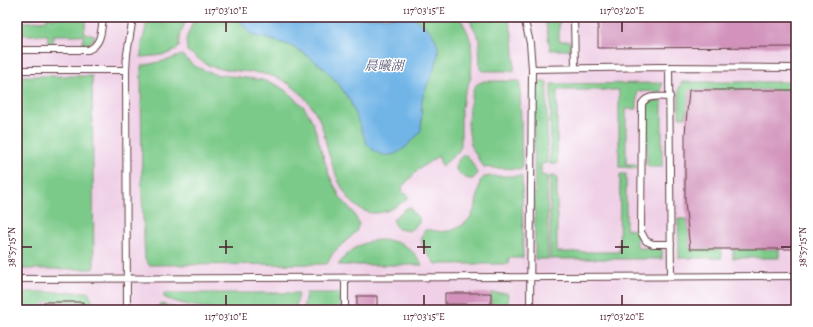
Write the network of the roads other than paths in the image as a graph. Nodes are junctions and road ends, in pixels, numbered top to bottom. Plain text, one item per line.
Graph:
1 (103, 17) edge
2 (133, 17) edge
3 (524, 17) edge
4 (574, 17) edge
5 (17, 50) edge
6 (669, 67) junction
7 (532, 68) junction
8 (575, 68) junction
9 (796, 68) edge
10 (17, 70) edge
11 (126, 70) junction
12 (670, 97) junction
13 (671, 244) junction
14 (671, 276) junction
15 (796, 276) edge
16 (126, 278) junction
17 (345, 278) junction
18 (530, 278) junction
19 (17, 279) edge
20 (127, 310) edge
21 (345, 310) edge
22 (530, 310) edge

1 - 5 lane
2 - 11 lane
3 - 7 lane
4 - 8 lane
6 - 8 lane
6 - 9 lane
6 - 12 lane
7 - 8 lane
7 - 18 lane
10 - 11 lane
11 - 16 lane
12 - 13 lane
12 - 13 lane
13 - 14 lane
14 - 15 lane
14 - 18 lane
16 - 17 lane
16 - 19 lane
16 - 20 lane
17 - 18 lane
17 - 21 lane
18 - 22 lane

